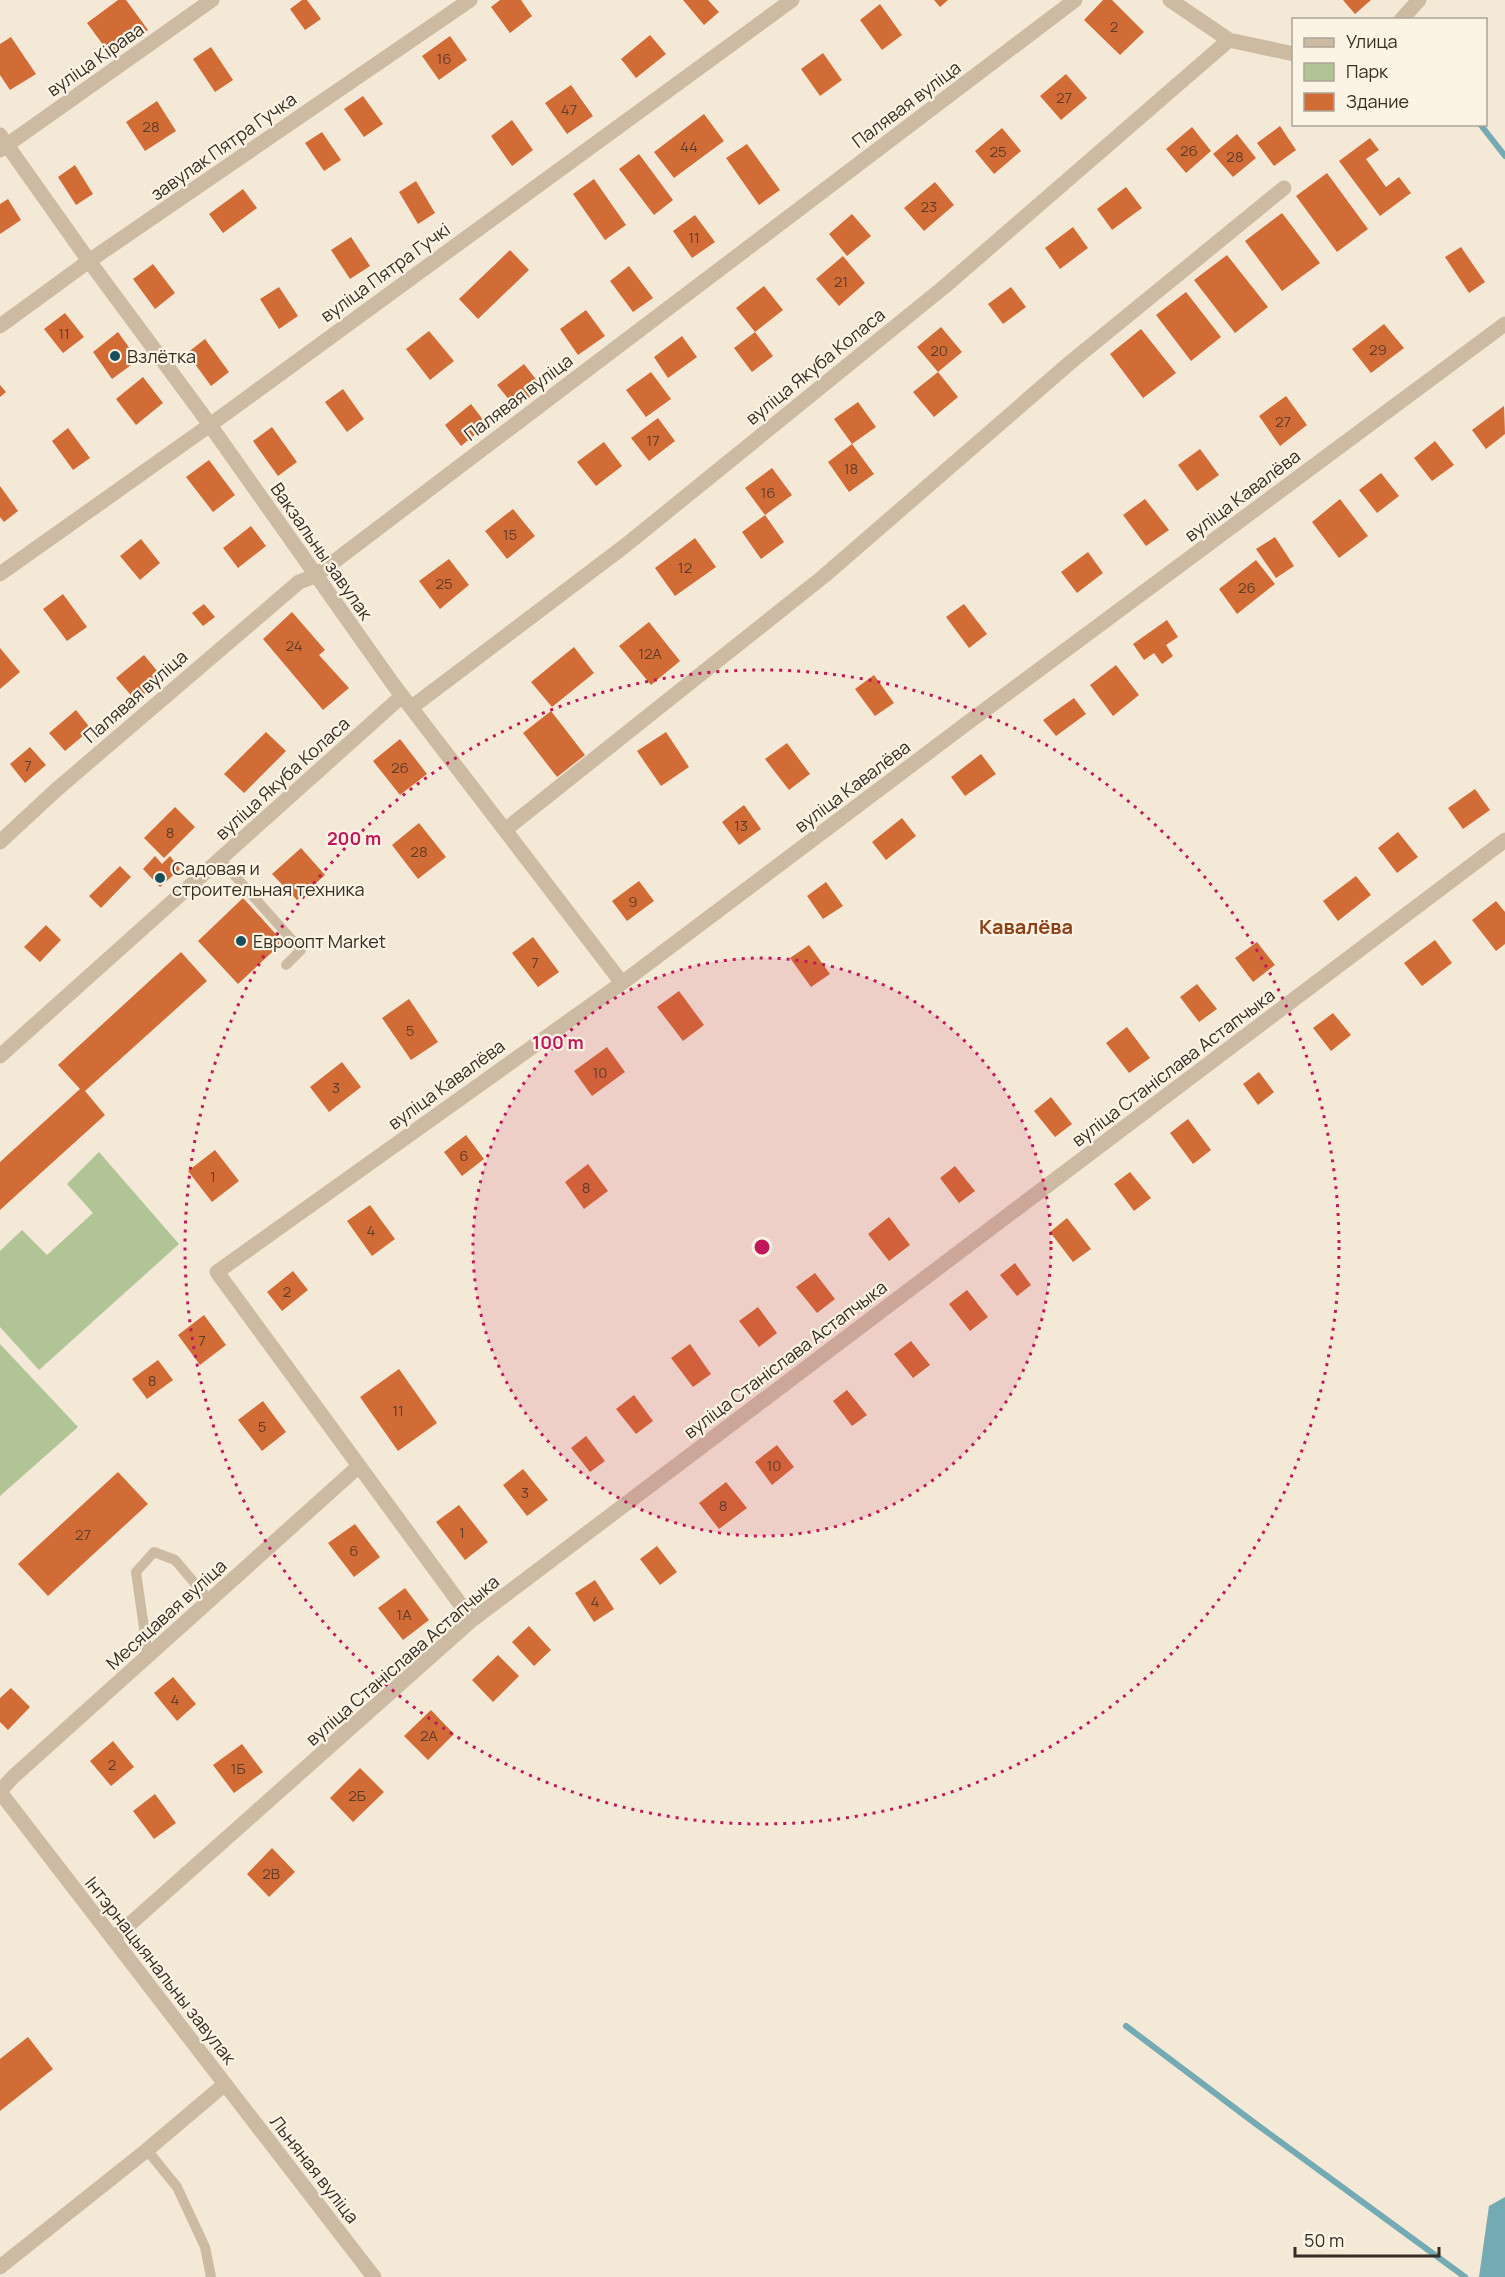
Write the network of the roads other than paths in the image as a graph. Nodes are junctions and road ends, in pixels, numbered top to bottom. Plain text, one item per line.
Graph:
1 (212, 0) edge
2 (470, 0) edge
3 (1075, 0) edge
4 (1170, 0) edge
5 (1419, 0) edge
6 (788, 1) edge
7 (1403, 18) edge
8 (1229, 39) junction
9 (1292, 54) edge
10 (2, 143) edge
11 (1284, 188) dead end
12 (90, 261) junction
13 (1505, 324) edge
14 (0, 326) edge
15 (210, 425) junction
16 (0, 574) edge
17 (315, 576) junction
18 (407, 702) junction
19 (505, 830) junction
20 (1505, 840) edge
21 (0, 842) edge
22 (220, 859) junction
23 (286, 965) dead end
24 (622, 982) junction
25 (0, 1056) edge
26 (359, 1466) junction
27 (210, 1600) junction
28 (472, 1620) junction
29 (148, 1656) junction
30 (0, 1792) edge
31 (113, 1939) junction
32 (225, 2084) junction
33 (147, 2150) junction
34 (0, 2267) edge
35 (211, 2277) edge
36 (374, 2277) edge

1 - 10 street, вуліца Кірава
2 - 12 street, завулак Пятра Гучка
3 - 17 street, Палявая вуліца
4 - 8 street
5 - 7 street
6 - 15 street, вуліца Пятра Гучкі
8 - 9 street
8 - 18 street, вуліца Якуба Коласа
10 - 12 street, Вакзальны завулак
11 - 19 street
12 - 14 street, завулак Пятра Гучка
12 - 15 street, Вакзальны завулак
13 - 24 street, вуліца Кавалёва
15 - 16 street, вуліца Пятра Гучкі
15 - 17 street, Вакзальны завулак
17 - 18 street, Вакзальны завулак
17 - 21 street, Палявая вуліца
18 - 19 street, Вакзальны завулак
18 - 22 street, вуліца Якуба Коласа
19 - 24 street, Вакзальны завулак
20 - 28 street, вуліца Станіслава Астапчыка
22 - 23 lane
22 - 25 street, вуліца Якуба Коласа
24 - 26 street, вуліца Кавалёва
26 - 27 street, Месяцавая вуліца
26 - 28 street
27 - 29 street, Месяцавая вуліца
27 - 29 lane
28 - 31 street, вуліца Станіслава Астапчыка
29 - 30 street, Месяцавая вуліца
30 - 31 street, Інтэрнацыянальны завулак
31 - 32 street, Інтэрнацыянальны завулак
32 - 33 street, Інтэрнацыянальны завулак
32 - 36 street, Льняная вуліца
33 - 34 street, Інтэрнацыянальны завулак
33 - 35 lane

